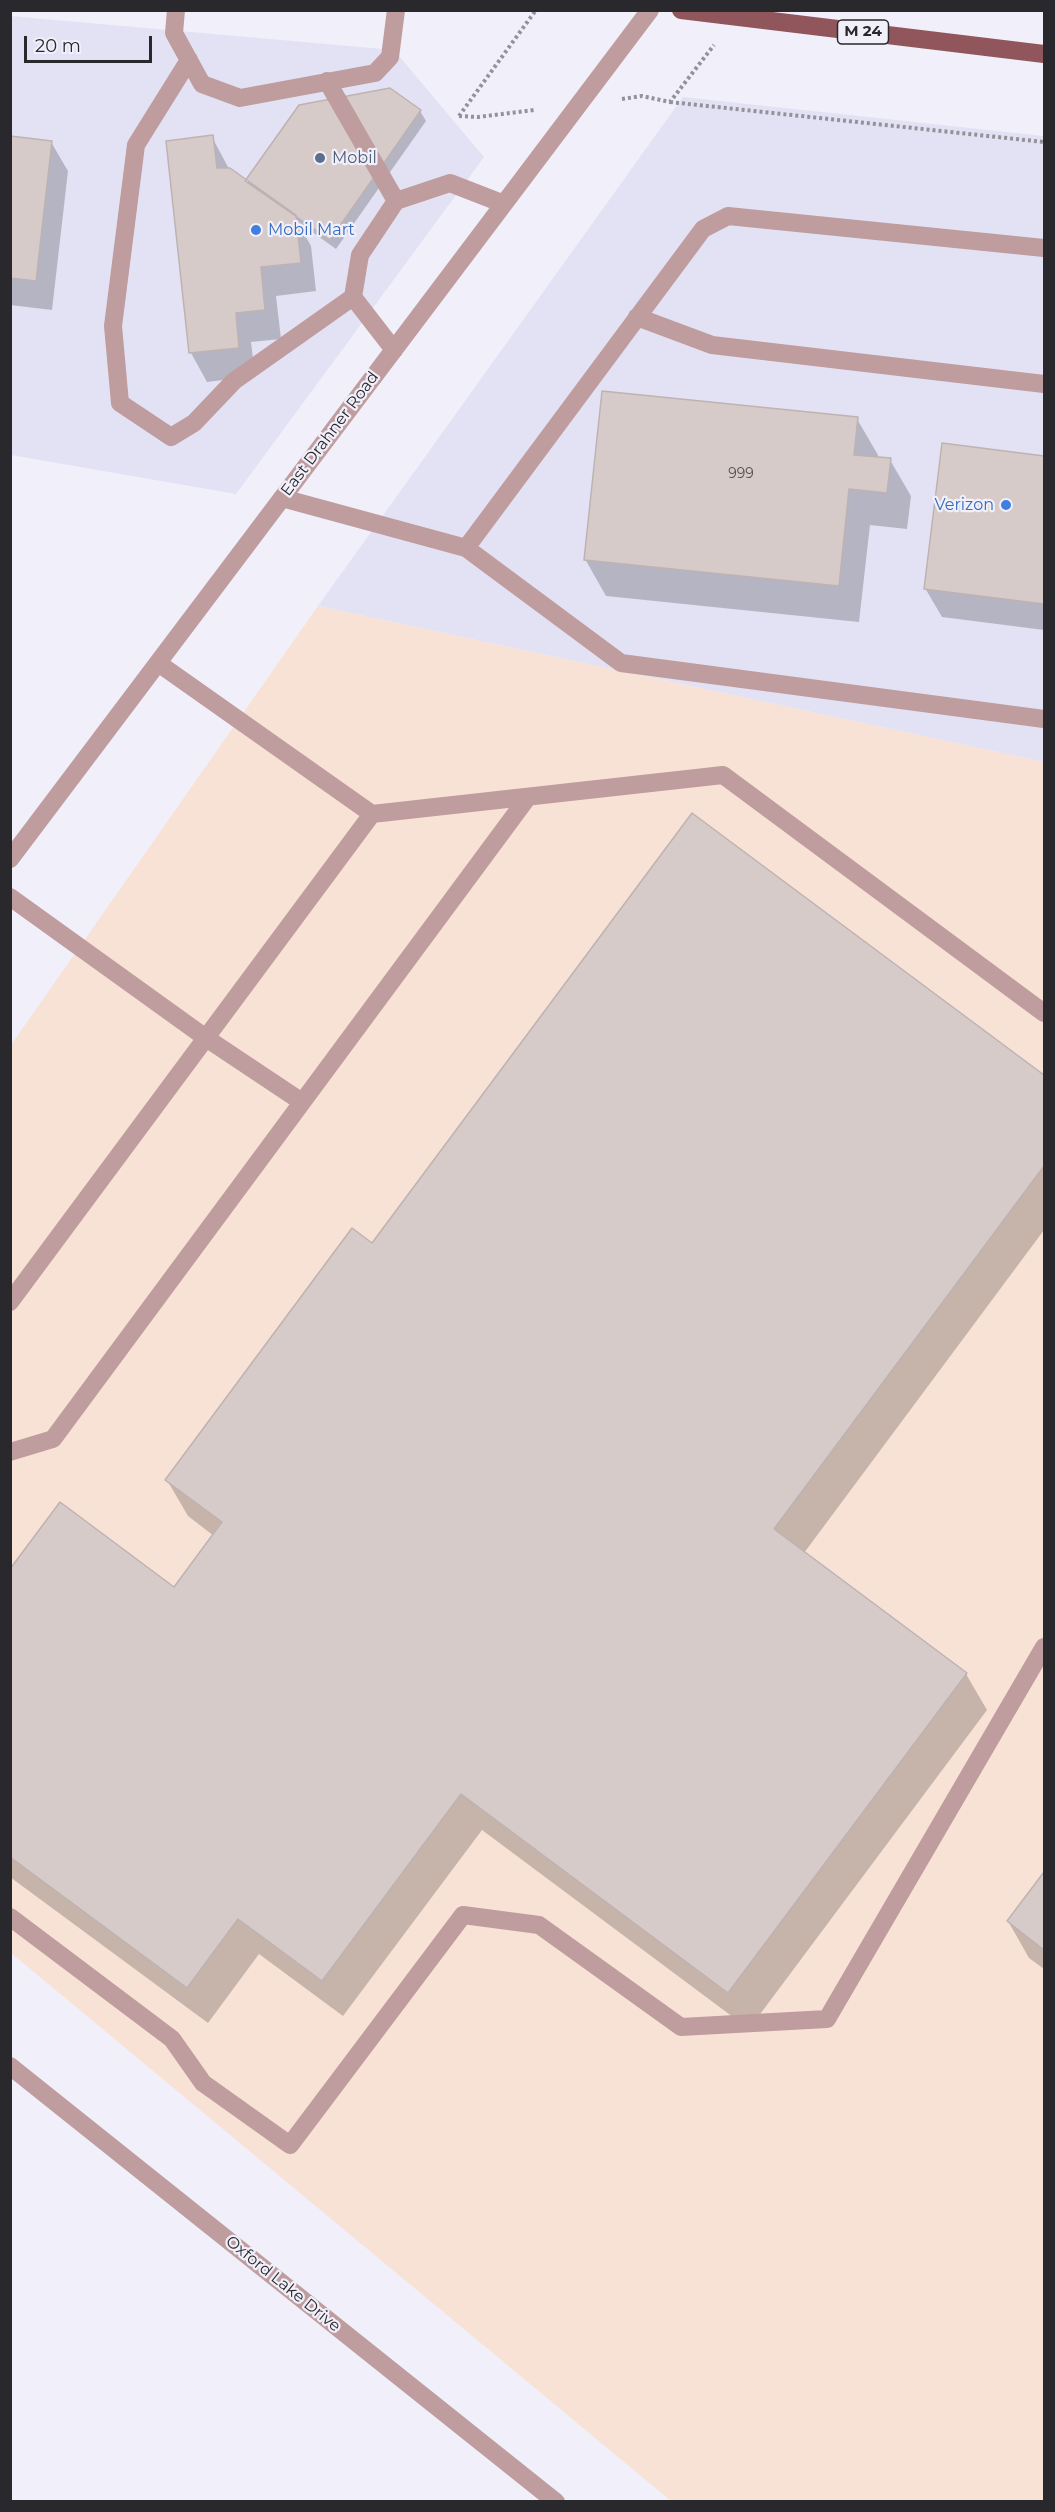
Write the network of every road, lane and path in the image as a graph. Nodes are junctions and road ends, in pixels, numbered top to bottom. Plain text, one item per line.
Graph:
1 (176, 10) edge
2 (396, 10) edge
3 (536, 10) edge
4 (650, 10) edge
5 (681, 10) edge
6 (1044, 54) edge
7 (189, 60) junction
8 (699, 66) dead end
9 (327, 81) junction
10 (655, 100) dead end
11 (670, 102) junction
12 (459, 116) dead end
13 (1044, 142) edge
14 (396, 201) junction
15 (504, 204) junction
16 (1044, 248) edge
17 (353, 297) junction
18 (637, 317) junction
19 (394, 350) junction
20 (1044, 384) edge
21 (282, 498) junction
22 (466, 548) junction
23 (158, 663) junction
24 (1044, 719) edge
25 (528, 796) junction
26 (372, 814) junction
27 (10, 859) edge
28 (10, 897) edge
29 (1044, 1013) edge
30 (206, 1038) junction
31 (302, 1102) junction
32 (10, 1302) edge
33 (10, 1452) edge
34 (1044, 1647) edge
35 (10, 1917) edge
36 (10, 2067) edge
37 (556, 2502) edge

1 - 7 street
2 - 9 street
3 - 12 path
4 - 15 street, East Drahner Road
5 - 6 main road, M 24
7 - 9 street
7 - 17 street
8 - 11 path
9 - 14 street
10 - 11 path
11 - 13 path
14 - 15 street
14 - 17 street
15 - 19 street, East Drahner Road
16 - 18 street
17 - 19 street
18 - 20 street
18 - 22 street
19 - 21 street, East Drahner Road
21 - 22 street
21 - 23 street, East Drahner Road
22 - 24 street
23 - 26 street
23 - 27 street, East Drahner Road
25 - 26 street
25 - 29 street
25 - 31 street
26 - 30 street
28 - 30 street
30 - 31 street
30 - 32 street
31 - 33 street
34 - 35 street
36 - 37 street, Oxford Lake Drive

